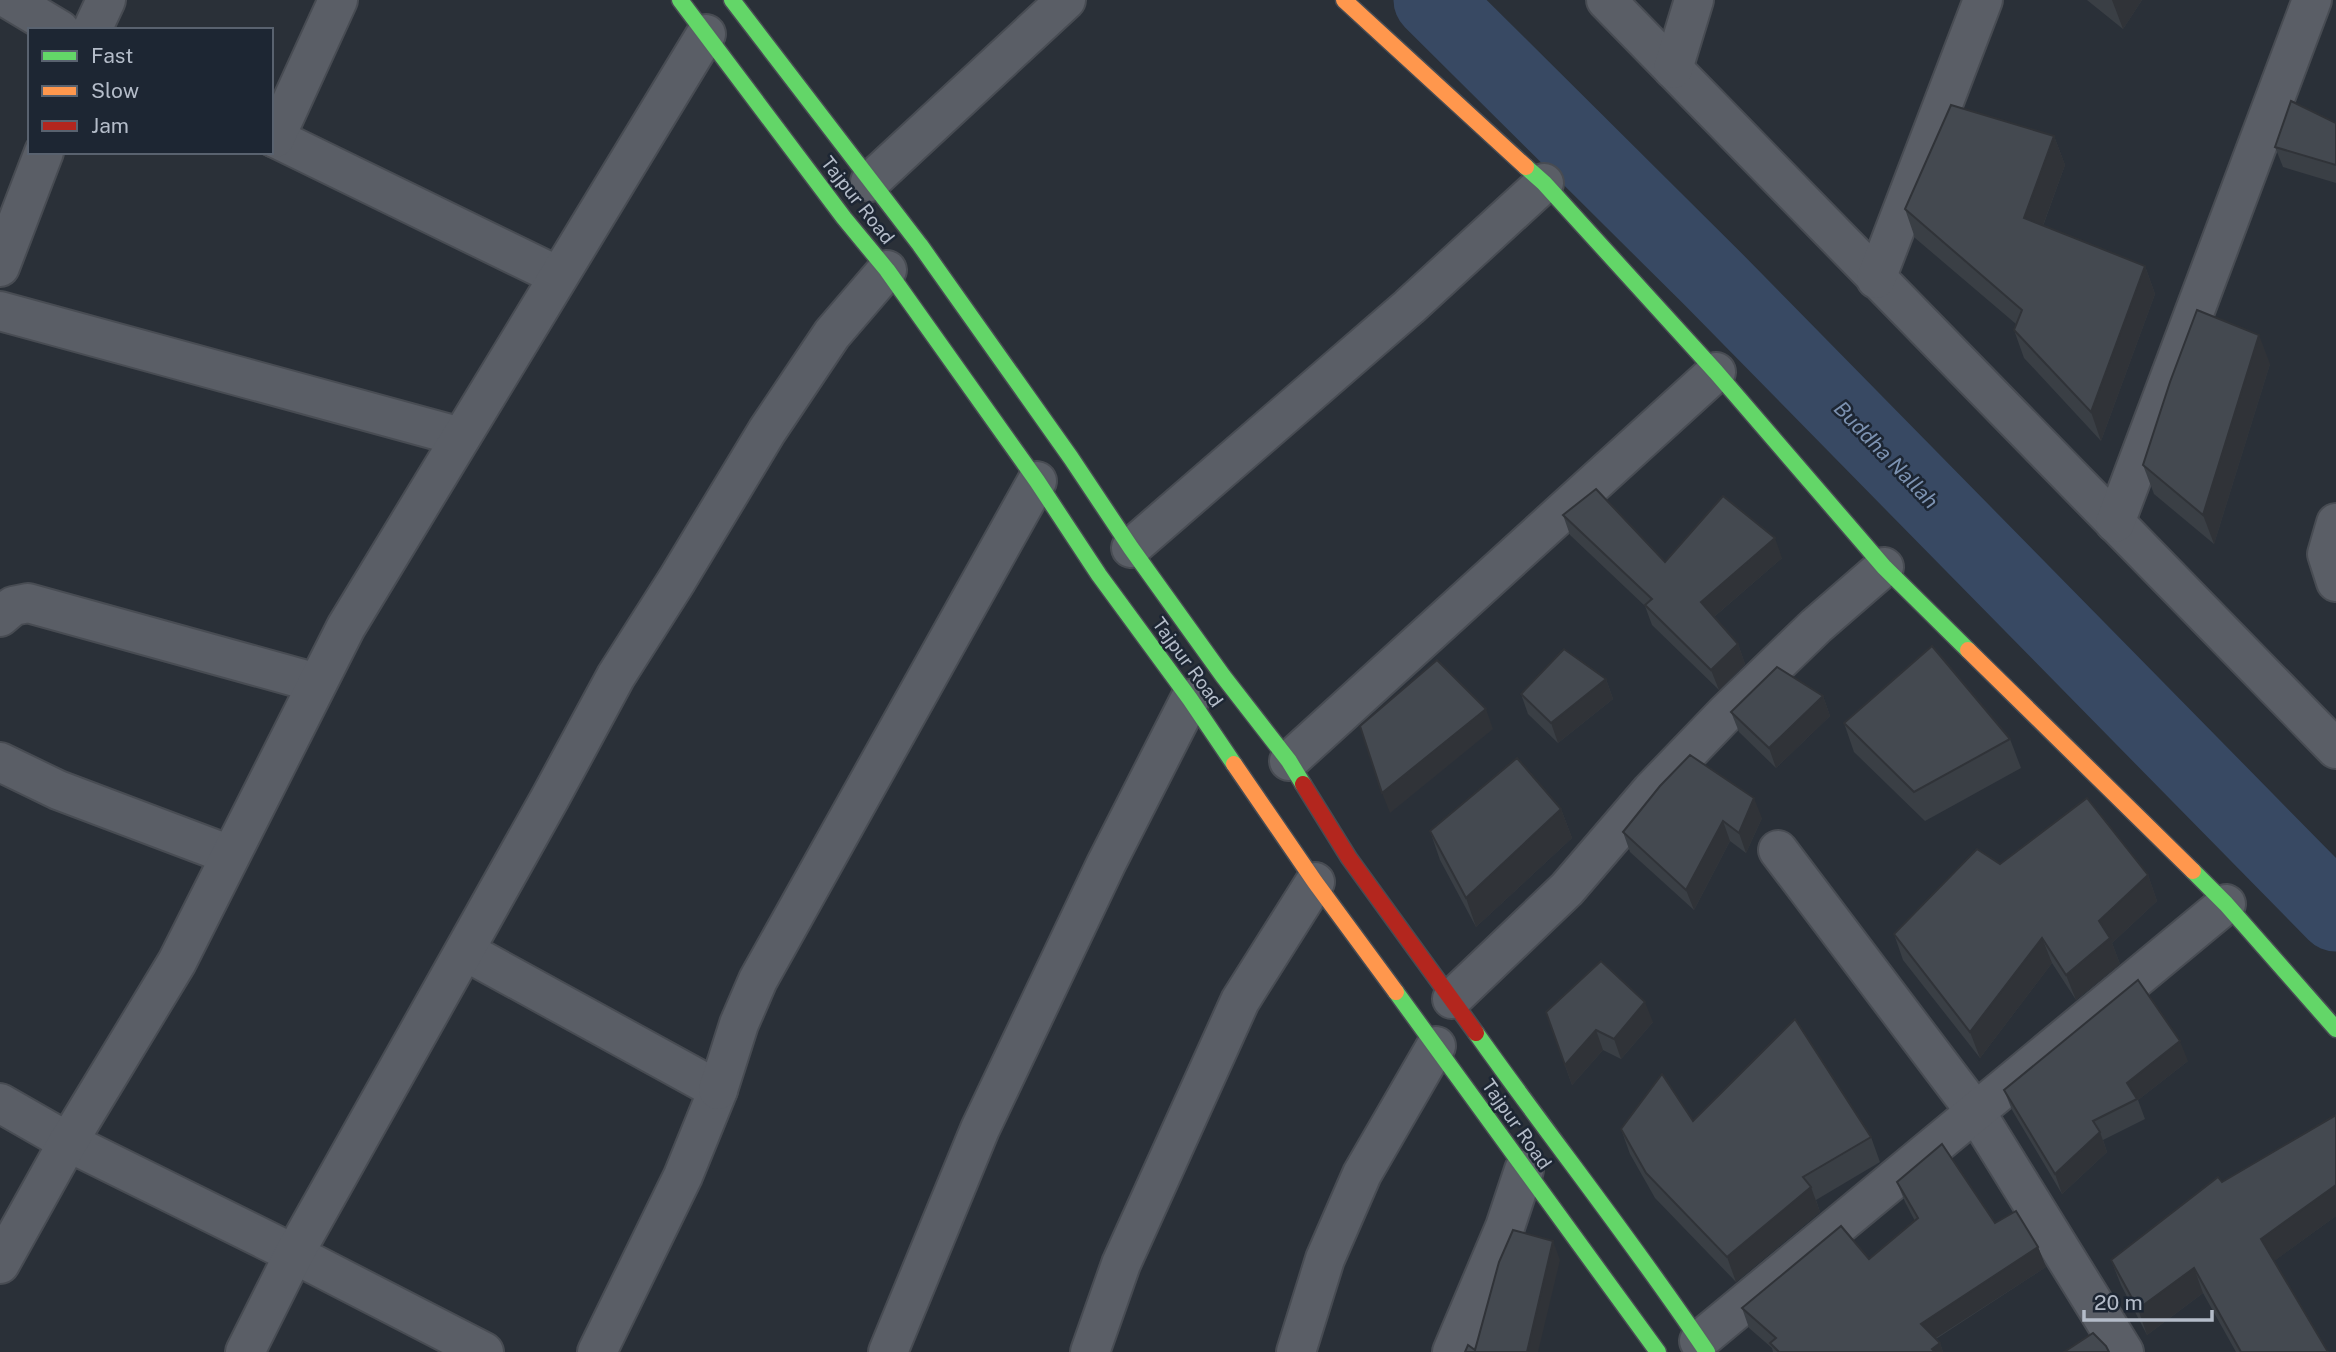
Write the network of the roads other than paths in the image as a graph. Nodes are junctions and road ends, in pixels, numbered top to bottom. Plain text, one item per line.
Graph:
1 (10, 0) edge
2 (106, 0) edge
3 (338, 0) edge
4 (680, 0) edge
5 (732, 0) edge
6 (1066, 0) edge
7 (1344, 0) edge
8 (1606, 0) edge
9 (1694, 0) edge
10 (1983, 0) edge
11 (2312, 0) edge
12 (57, 28) edge
13 (93, 28) edge
14 (706, 34) junction
15 (1673, 69) junction
16 (273, 137) edge
17 (43, 154) edge
18 (870, 182) junction
19 (1544, 183) junction
20 (0, 267) edge
21 (887, 270) junction
22 (558, 276) junction
23 (1877, 279) junction
24 (0, 311) edge
25 (1716, 372) junction
26 (461, 437) junction
27 (1037, 481) junction
28 (2115, 523) junction
29 (2336, 523) edge
30 (1131, 548) junction
31 (1884, 567) junction
32 (2336, 582) edge
33 (0, 617) edge
34 (317, 683) junction
35 (1190, 699) junction
36 (2336, 749) edge
37 (1289, 761) junction
38 (0, 762) edge
39 (1778, 850) dead end
40 (230, 855) junction
41 (1315, 881) junction
42 (2226, 904) junction
43 (465, 951) junction
44 (1452, 999) junction
45 (2336, 1028) edge
46 (1436, 1045) junction
47 (718, 1090) junction
48 (0, 1103) edge
49 (1975, 1111) junction
50 (68, 1142) junction
51 (1524, 1170) junction
52 (294, 1254) junction
53 (0, 1264) edge
54 (1703, 1347) edge
55 (245, 1352) edge
56 (484, 1352) edge
57 (597, 1352) edge
58 (888, 1352) edge
59 (1090, 1352) edge
60 (1296, 1352) edge
61 (1452, 1352) edge
62 (1658, 1352) edge
63 (2124, 1352) edge

1 - 12 street
2 - 13 street
3 - 16 street
4 - 14 main road, Tajpur Road
5 - 18 main road, Tajpur Road
6 - 18 street
7 - 19 main road
8 - 15 street
9 - 15 street
10 - 23 street
11 - 28 street
14 - 21 main road, Tajpur Road
14 - 22 street
15 - 23 street
16 - 22 street
17 - 20 street
18 - 30 main road, Tajpur Road
19 - 25 main road
19 - 30 street
21 - 27 main road, Tajpur Road
21 - 43 street
22 - 26 street
23 - 28 street
24 - 26 street
25 - 31 main road
25 - 37 street
26 - 34 street
27 - 35 main road, Tajpur Road
27 - 47 street
28 - 36 street
29 - 32 street
30 - 37 main road, Tajpur Road
31 - 42 main road
31 - 44 street
33 - 34 street
34 - 40 street
35 - 41 main road, Tajpur Road
35 - 58 street
37 - 44 main road, Tajpur Road
38 - 40 street
39 - 49 street
40 - 50 street
41 - 46 main road, Tajpur Road
41 - 59 street
42 - 45 main road
42 - 49 street
43 - 47 street
43 - 52 street
44 - 54 main road, Tajpur Road
46 - 51 main road, Tajpur Road
46 - 60 street
47 - 57 street
48 - 50 street
49 - 54 street
49 - 63 street
50 - 52 street
50 - 53 street
51 - 61 street
51 - 62 main road, Tajpur Road
52 - 55 street
52 - 56 street

